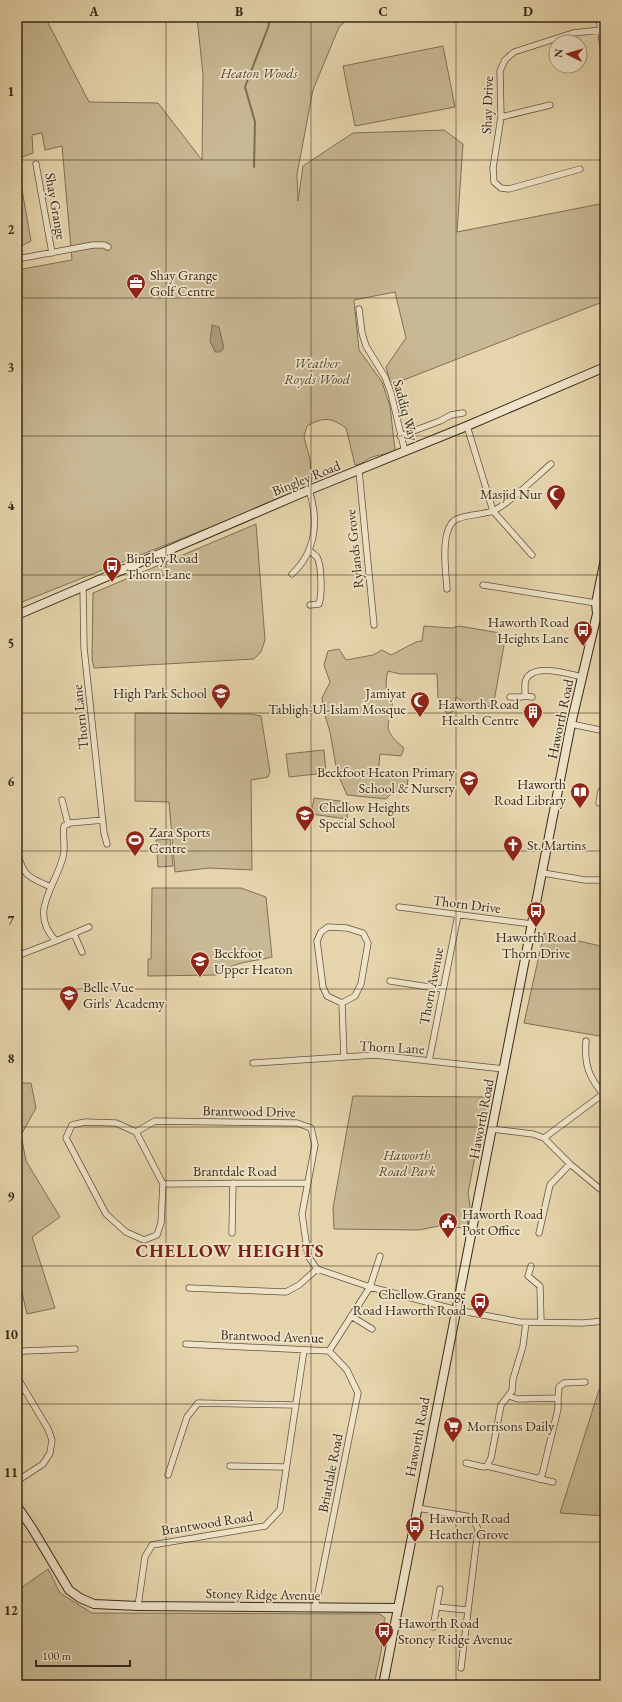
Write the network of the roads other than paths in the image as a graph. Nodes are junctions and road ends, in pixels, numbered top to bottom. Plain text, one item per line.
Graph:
1 (600, 17) edge
2 (601, 30) junction
3 (605, 63) edge
4 (550, 105) dead end
5 (501, 117) junction
6 (36, 164) dead end
7 (580, 169) dead end
8 (108, 248) dead end
9 (52, 253) junction
10 (17, 259) edge
11 (359, 309) dead end
12 (605, 367) edge
13 (463, 412) dead end
14 (467, 426) junction
15 (400, 436) junction
16 (405, 452) junction
17 (551, 464) dead end
18 (359, 471) junction
19 (309, 490) junction
20 (493, 510) junction
21 (310, 551) junction
22 (532, 555) dead end
23 (605, 559) edge
24 (292, 574) dead end
25 (483, 585) dead end
26 (83, 587) junction
27 (447, 589) dead end
28 (596, 603) junction
29 (310, 605) dead end
30 (601, 613) edge
31 (17, 616) edge
32 (374, 625) dead end
33 (583, 677) junction
34 (525, 696) junction
35 (510, 697) dead end
36 (532, 697) dead end
37 (572, 724) junction
38 (605, 731) edge
39 (601, 791) dead end
40 (62, 800) dead end
41 (600, 803) edge
42 (103, 820) junction
43 (68, 824) junction
44 (107, 844) dead end
45 (17, 852) edge
46 (543, 873) junction
47 (605, 880) edge
48 (51, 887) junction
49 (399, 907) dead end
50 (458, 915) junction
51 (532, 924) junction
52 (89, 927) dead end
53 (74, 934) junction
54 (56, 941) junction
55 (82, 952) dead end
56 (17, 956) edge
57 (390, 981) dead end
58 (442, 989) junction
59 (342, 1004) junction
60 (586, 1041) dead end
61 (344, 1057) junction
62 (429, 1061) junction
63 (253, 1063) dead end
64 (504, 1069) junction
65 (604, 1096) edge
66 (492, 1129) junction
67 (136, 1132) junction
68 (544, 1138) junction
69 (570, 1164) junction
70 (308, 1182) junction
71 (233, 1183) junction
72 (163, 1184) junction
73 (605, 1192) edge
74 (539, 1232) dead end
75 (232, 1234) dead end
76 (380, 1256) dead end
77 (530, 1266) dead end
78 (317, 1269) junction
79 (370, 1287) junction
80 (189, 1288) dead end
81 (457, 1310) junction
82 (351, 1316) junction
83 (605, 1321) edge
84 (526, 1322) junction
85 (541, 1322) junction
86 (372, 1329) dead end
87 (186, 1344) dead end
88 (75, 1349) dead end
89 (304, 1350) junction
90 (329, 1351) junction
91 (17, 1354) edge
92 (17, 1377) edge
93 (585, 1382) dead end
94 (509, 1396) junction
95 (558, 1398) junction
96 (296, 1405) junction
97 (466, 1463) dead end
98 (230, 1466) dead end
99 (487, 1466) junction
100 (286, 1467) junction
101 (168, 1475) dead end
102 (539, 1479) junction
103 (17, 1481) edge
104 (553, 1482) dead end
105 (17, 1506) edge
106 (417, 1508) junction
107 (440, 1589) dead end
108 (138, 1606) junction
109 (437, 1607) junction
110 (315, 1608) junction
111 (398, 1608) junction
112 (467, 1610) junction
113 (433, 1627) dead end
114 (461, 1668) dead end
115 (383, 1685) edge

1 - 2 street
2 - 3 street
2 - 5 street, Shay Drive
4 - 5 street
5 - 7 street, Shay Drive
6 - 9 street, Shay Grange
8 - 9 street
9 - 10 street
11 - 15 street, Saddiq Way
12 - 14 main road, Bingley Road
13 - 15 street
14 - 16 main road, Bingley Road
14 - 20 street
15 - 16 street, Saddiq Way
16 - 18 main road, Bingley Road
17 - 20 street
18 - 19 main road, Bingley Road
18 - 32 street, Rylands Grove
19 - 21 street
19 - 26 main road, Bingley Road
20 - 22 street
20 - 27 street
21 - 24 street
21 - 29 street
23 - 28 main road, Haworth Road
25 - 28 street
26 - 31 main road, Bingley Road
26 - 42 street, Thorn Lane
28 - 30 main road, Haworth Road
30 - 33 main road, Haworth Road
33 - 34 street
33 - 37 main road, Haworth Road
34 - 35 street
34 - 36 street
37 - 38 street
37 - 46 main road, Haworth Road
39 - 41 street
40 - 43 street
42 - 43 street
42 - 44 street, Thorn Lane
43 - 48 street
45 - 48 street
46 - 47 street
46 - 51 main road, Haworth Road
48 - 54 street
49 - 50 street, Thorn Drive
50 - 51 street, Thorn Drive
50 - 58 street, Thorn Avenue
51 - 64 main road, Haworth Road
52 - 53 street
53 - 54 street
53 - 55 street
54 - 56 street
57 - 58 street
58 - 62 street, Thorn Avenue
59 - 59 street
59 - 61 street
60 - 65 street
61 - 62 street, Thorn Lane
61 - 63 street, Thorn Lane
62 - 64 street, Thorn Lane
64 - 66 main road, Haworth Road
65 - 68 street
66 - 68 street
66 - 81 main road, Haworth Road
67 - 70 street, Brantwood Drive
67 - 72 street
67 - 72 street
68 - 69 street
69 - 73 street
69 - 74 street
70 - 71 street, Brantdale Road
70 - 78 street, Brantwood Drive
71 - 72 street, Brantdale Road
71 - 75 street
76 - 79 street, Brantwood Avenue
77 - 85 street
78 - 79 street
78 - 80 street
79 - 81 street
79 - 82 street, Brantwood Avenue
81 - 84 street
81 - 106 main road, Haworth Road
82 - 86 street
82 - 90 street, Brantwood Avenue
83 - 85 street
84 - 85 street
84 - 94 street
87 - 89 street, Brantwood Avenue
88 - 91 street
89 - 90 street, Brantwood Avenue
89 - 96 street, Brantwood Road
90 - 110 street, Briardale Road
92 - 103 street
93 - 95 street
94 - 95 street
94 - 99 street
95 - 102 street
96 - 100 street, Brantwood Road
96 - 101 street
97 - 99 street
98 - 100 street
99 - 102 street
100 - 108 street, Brantwood Road
102 - 104 street
105 - 108 main road, Stoney Ridge Avenue
106 - 111 main road, Haworth Road
106 - 112 street
107 - 109 street
108 - 110 main road, Stoney Ridge Avenue
109 - 112 street
109 - 113 street
110 - 111 main road, Stoney Ridge Avenue
111 - 115 main road, Haworth Road
112 - 114 street

